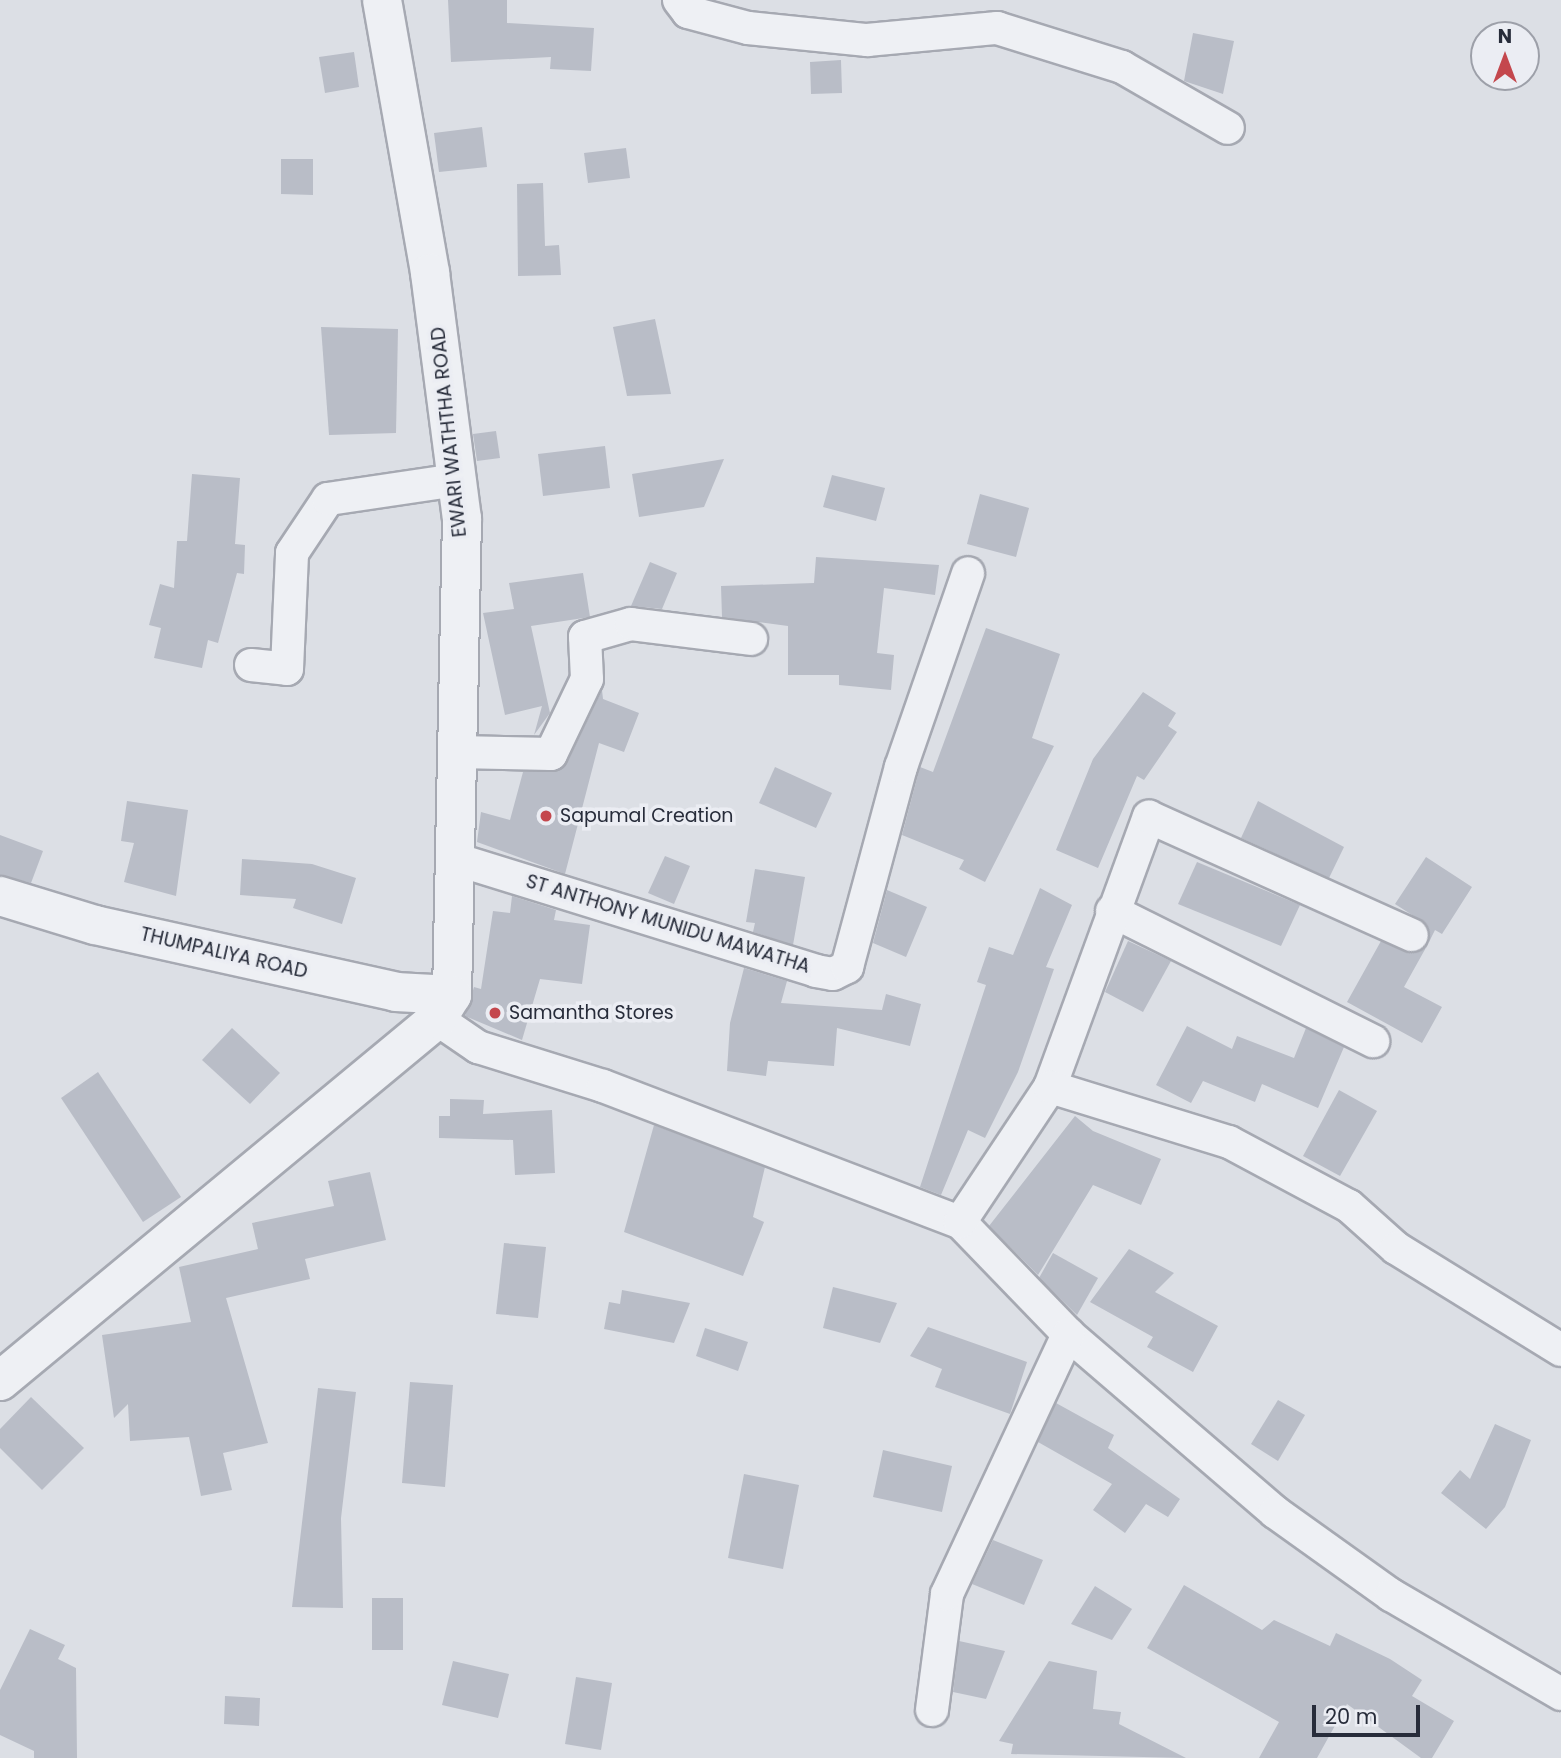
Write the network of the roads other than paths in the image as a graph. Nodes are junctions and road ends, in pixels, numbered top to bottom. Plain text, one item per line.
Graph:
1 (382, 0) edge
2 (678, 0) edge
3 (1228, 128) dead end
4 (457, 480) junction
5 (968, 573) dead end
6 (751, 639) dead end
7 (251, 665) dead end
8 (457, 752) junction
9 (455, 859) junction
10 (0, 896) edge
11 (1112, 912) junction
12 (1412, 935) dead end
13 (444, 1007) junction
14 (1373, 1041) dead end
15 (1049, 1087) junction
16 (960, 1222) junction
17 (1068, 1334) junction
18 (1561, 1350) edge
19 (0, 1381) edge
20 (1561, 1694) edge
21 (932, 1710) dead end

1 - 4 street, EWARI WATHTHA ROAD
2 - 3 street
4 - 7 street
4 - 8 street, EWARI WATHTHA ROAD
5 - 9 street, ST ANTHONY MUNIDU MAWATHA
6 - 8 street
8 - 9 street, EWARI WATHTHA ROAD
9 - 13 street, EWARI WATHTHA ROAD
10 - 13 street, THUMPALIYA ROAD
11 - 12 street
11 - 14 street
11 - 15 street
13 - 16 street
13 - 19 street
15 - 16 street
15 - 18 street
16 - 17 street
17 - 20 street
17 - 21 street

